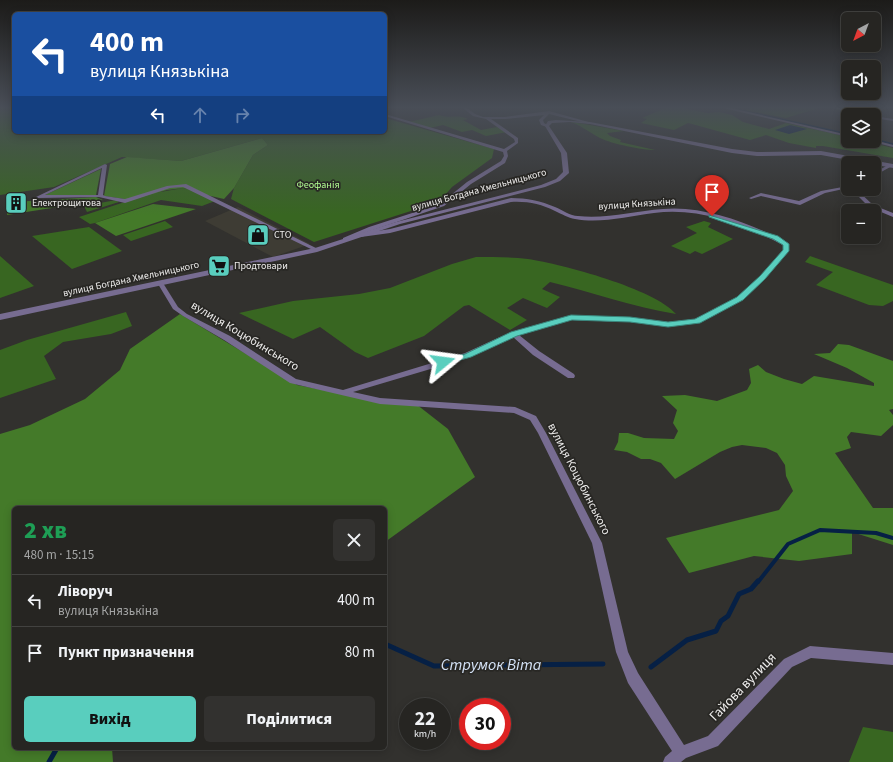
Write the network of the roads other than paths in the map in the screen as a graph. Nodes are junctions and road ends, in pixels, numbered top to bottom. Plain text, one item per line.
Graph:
1 (480, 144) edge
2 (515, 144) edge
3 (559, 144) edge
4 (691, 144) edge
5 (882, 144) edge
6 (893, 146) edge
7 (505, 151) junction
8 (892, 166) edge
9 (881, 171) edge
10 (841, 188) edge
11 (100, 196) junction
12 (860, 196) edge
13 (751, 198) dead end
14 (893, 214) edge
15 (361, 235) junction
16 (333, 244) junction
17 (317, 250) junction
18 (161, 284) junction
19 (0, 317) edge
20 (514, 334) junction
21 (571, 376) dead end
22 (341, 393) junction
23 (893, 660) edge
24 (681, 753) junction
25 (670, 762) edge

1 - 7 street
2 - 7 street
3 - 15 street, вулиця Богдана Хмельницького
4 - 8 street
5 - 6 street
7 - 16 street
8 - 9 street
10 - 13 street
11 - 11 street
11 - 17 street
12 - 14 street
15 - 16 street, вулиця Богдана Хмельницького
15 - 20 street, вулиця Князькіна
16 - 17 street, вулиця Богдана Хмельницького
17 - 18 street, вулиця Богдана Хмельницького
18 - 19 street, вулиця Богдана Хмельницького
18 - 22 street, вулиця Коцюбинського
20 - 21 street
20 - 22 street, вулиця Князькіна
22 - 24 street, вулиця Коцюбинського
23 - 24 street, Гайова вулиця
24 - 25 street, Гайова вулиця

